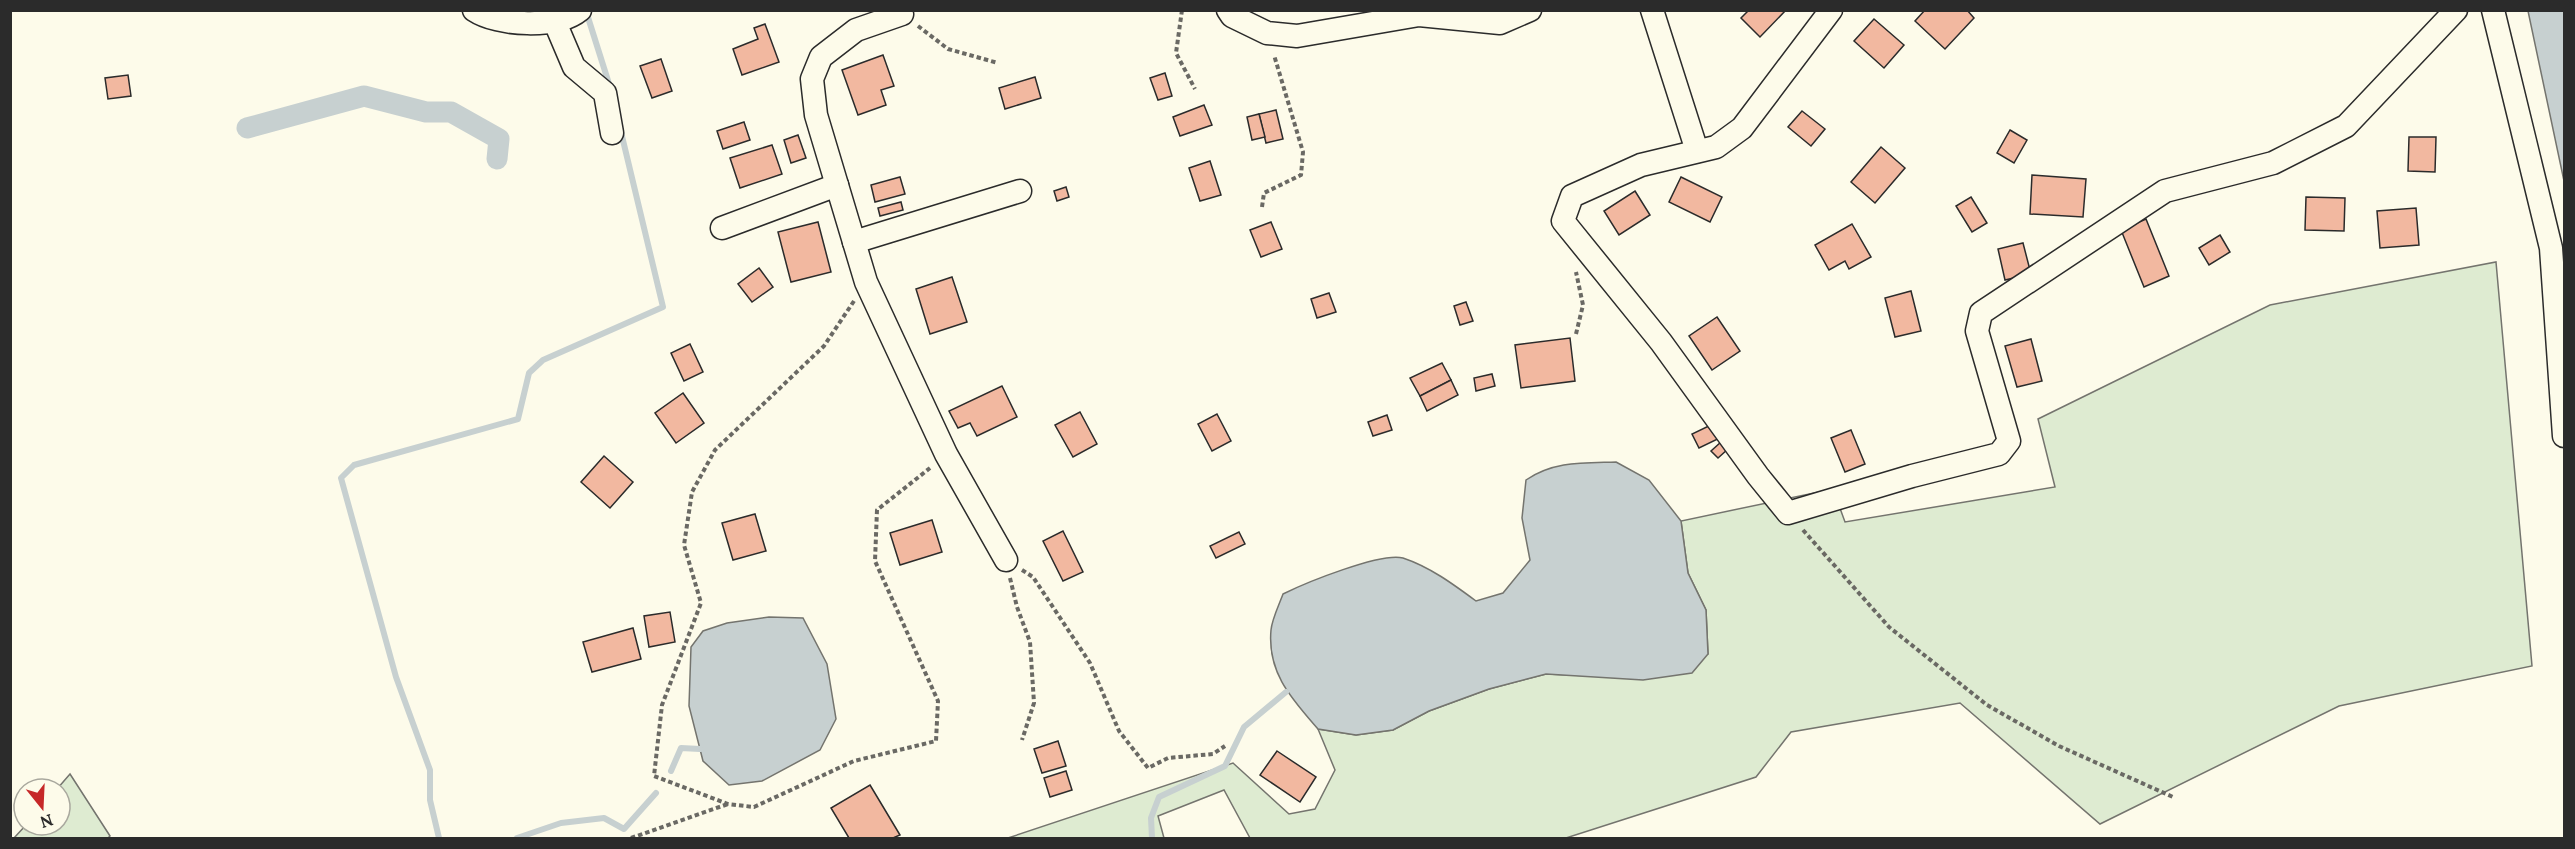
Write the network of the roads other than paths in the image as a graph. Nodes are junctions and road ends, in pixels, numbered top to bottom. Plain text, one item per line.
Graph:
1 (474, 10) edge
2 (580, 10) edge
3 (1228, 10) edge
4 (1530, 10) edge
5 (1652, 10) edge
6 (1831, 10) edge
7 (2456, 10) edge
8 (2493, 10) edge
9 (904, 12) edge
10 (554, 20) junction
11 (612, 133) dead end
12 (1697, 151) junction
13 (837, 185) junction
14 (1020, 191) dead end
15 (722, 228) dead end
16 (854, 242) junction
17 (2565, 436) edge
18 (1006, 560) road end

1 - 10 street
2 - 10 street
3 - 4 street
5 - 12 street
6 - 12 street
7 - 12 street
8 - 17 street
9 - 13 street
10 - 11 street
13 - 15 street
13 - 16 street
14 - 16 street
16 - 18 street

